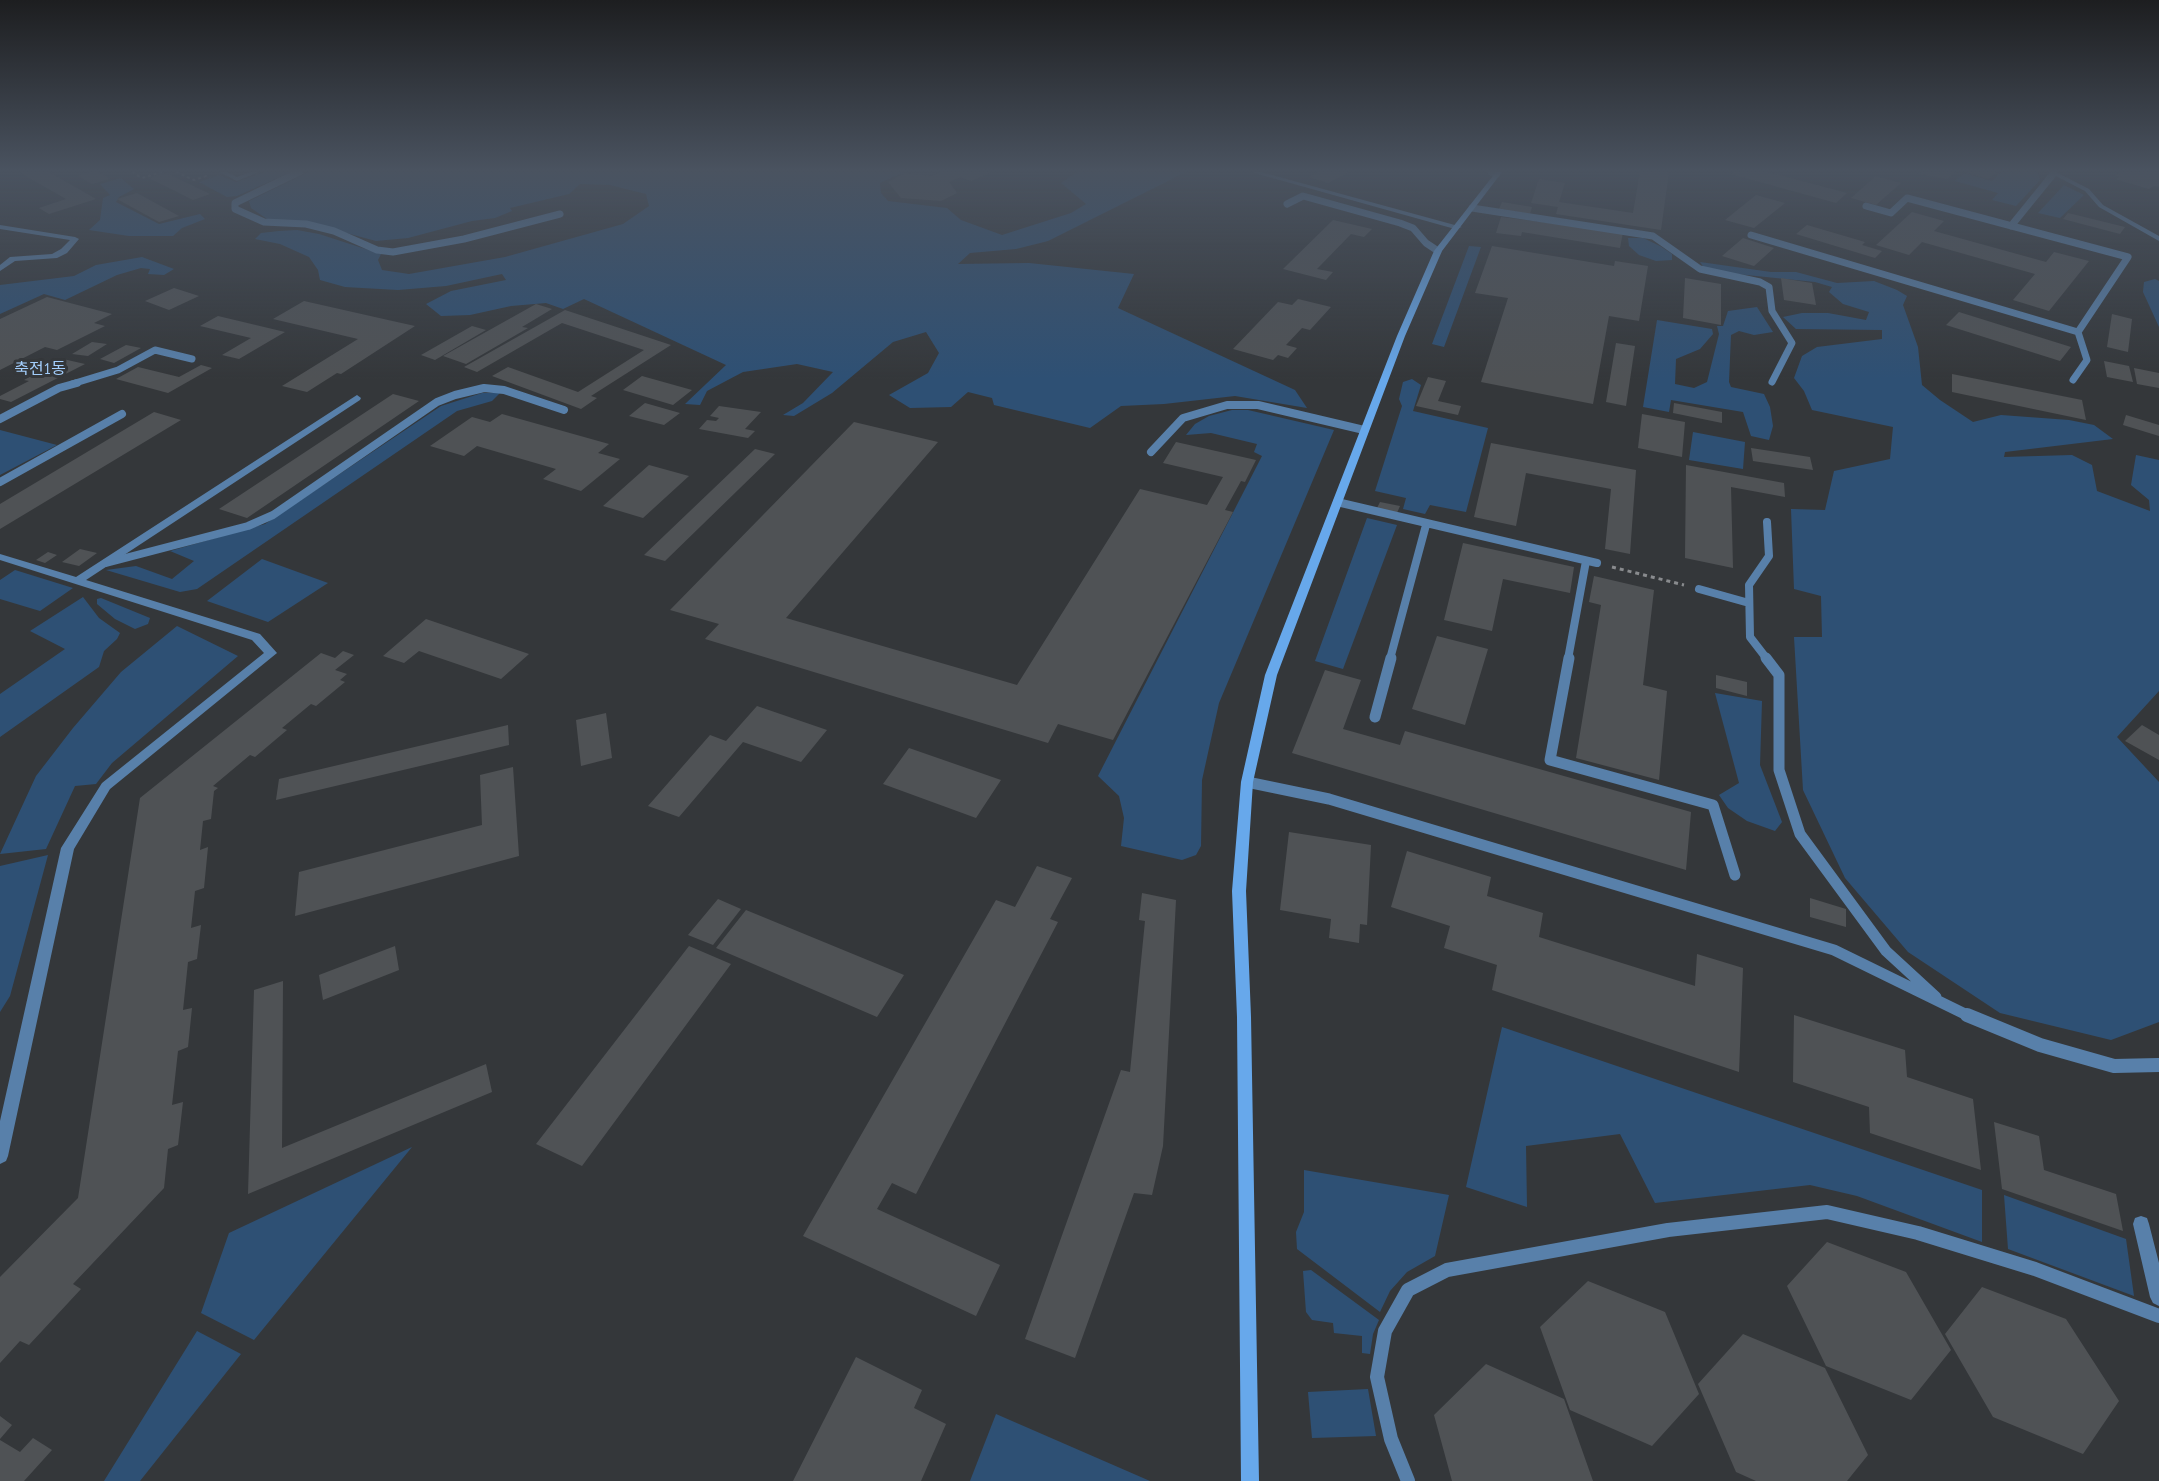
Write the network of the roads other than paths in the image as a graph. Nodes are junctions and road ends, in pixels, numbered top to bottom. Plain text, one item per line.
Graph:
1 (73, 241) edge
2 (357, 241) edge
3 (452, 241) edge
4 (1424, 241) edge
5 (1446, 241) edge
6 (1660, 241) edge
7 (1772, 241) edge
8 (2068, 241) edge
9 (1438, 251) junction
10 (0, 255) edge
11 (13, 259) junction
12 (0, 269) edge
13 (2078, 332) junction
14 (192, 359) dead end
15 (2073, 380) dead end
16 (1772, 382) dead end
17 (357, 398) dead end
18 (564, 410) dead end
19 (122, 414) dead end
20 (0, 419) edge
21 (1364, 430) junction
22 (1151, 452) dead end
23 (0, 482) edge
24 (1337, 502) junction
25 (1767, 522) dead end
26 (1426, 525) junction
27 (0, 557) edge
28 (106, 563) junction
29 (78, 581) junction
30 (1699, 589) road end
31 (1749, 603) junction
32 (1375, 717) dead end
33 (1247, 782) junction
34 (1735, 875) dead end
35 (1947, 1007) junction
36 (2159, 1065) edge
37 (0, 1156) edge
38 (2140, 1224) dead end
39 (2157, 1274) edge
40 (2159, 1298) edge
41 (2159, 1316) edge
42 (1250, 1481) edge
43 (1408, 1481) edge

1 - 11 street
2 - 3 lane
4 - 9 lane
5 - 9 street
6 - 16 lane
7 - 13 lane
8 - 13 lane
9 - 21 street
10 - 11 street
11 - 12 street
13 - 15 lane
14 - 20 lane
17 - 28 street
18 - 28 lane
19 - 23 lane
21 - 22 lane
21 - 24 street
24 - 26 lane
24 - 33 street
25 - 31 lane
26 - 32 lane
26 - 34 lane
27 - 29 street
28 - 29 street
29 - 37 street
30 - 31 lane
31 - 35 lane
33 - 35 lane
33 - 42 street
35 - 36 lane
38 - 39 street
39 - 40 street
41 - 43 lane

